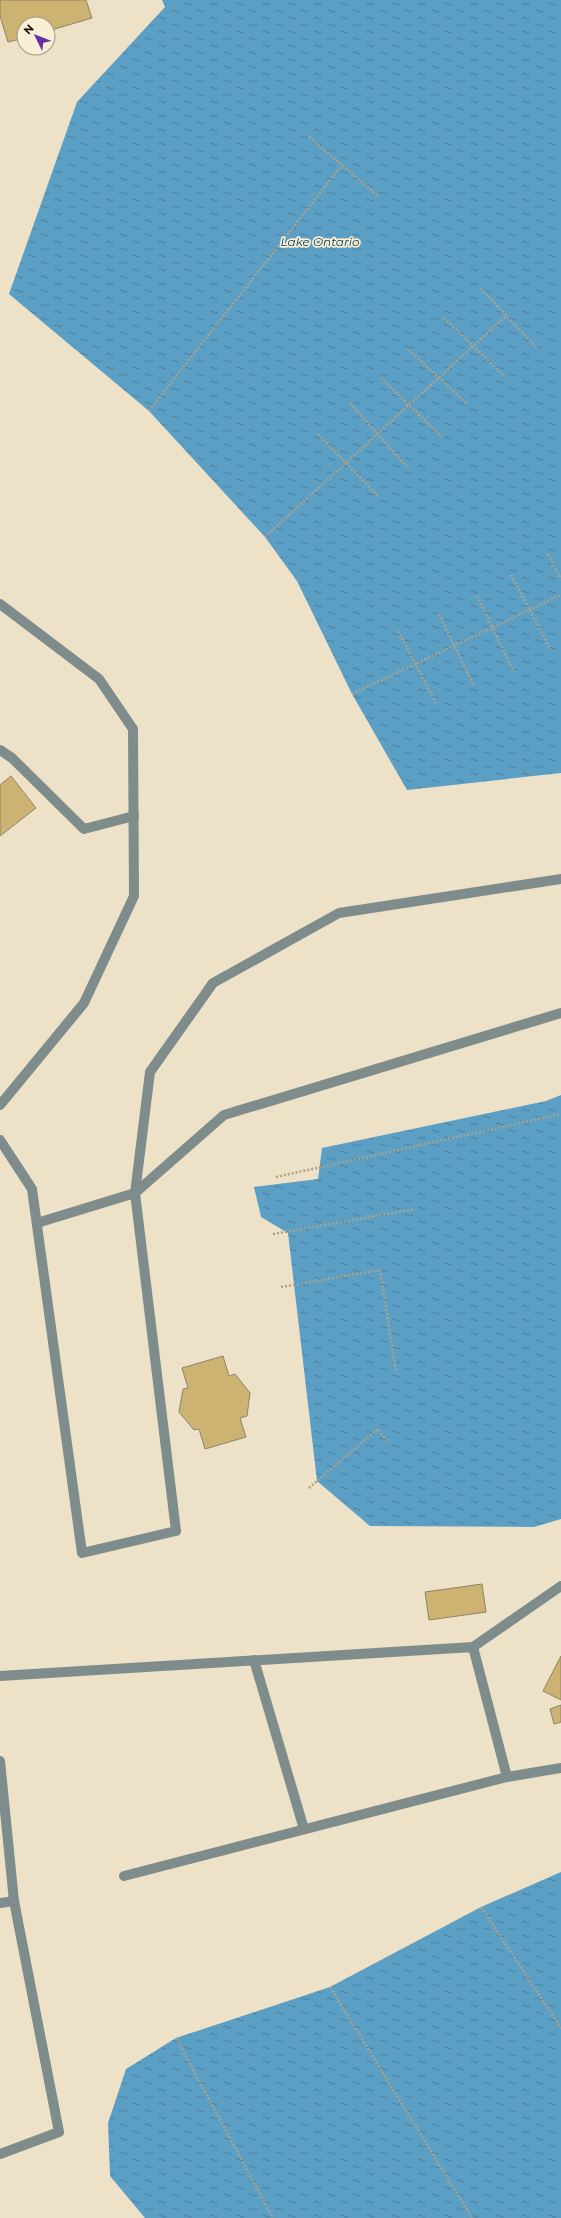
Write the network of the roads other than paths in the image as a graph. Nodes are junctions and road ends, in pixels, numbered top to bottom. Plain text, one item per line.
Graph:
1 (0, 604) edge
2 (0, 750) edge
3 (134, 816) junction
4 (561, 879) edge
5 (561, 1013) edge
6 (0, 1105) edge
7 (0, 1140) edge
8 (135, 1194) junction
9 (37, 1223) junction
10 (561, 1586) edge
11 (473, 1647) junction
12 (254, 1660) junction
13 (0, 1676) edge
14 (0, 1761) edge
15 (561, 1768) edge
16 (507, 1777) junction
17 (304, 1829) junction
18 (124, 1876) dead end
19 (14, 1901) junction
20 (0, 1903) edge
21 (0, 2154) edge

1 - 3 lane
2 - 3 lane
3 - 6 lane
4 - 8 lane
5 - 8 lane
7 - 9 lane
8 - 9 lane
8 - 9 lane
10 - 11 lane
11 - 12 lane
11 - 16 lane
12 - 13 lane
12 - 17 lane
14 - 19 lane
15 - 16 lane
16 - 17 lane
17 - 18 lane
19 - 20 lane
19 - 21 lane

